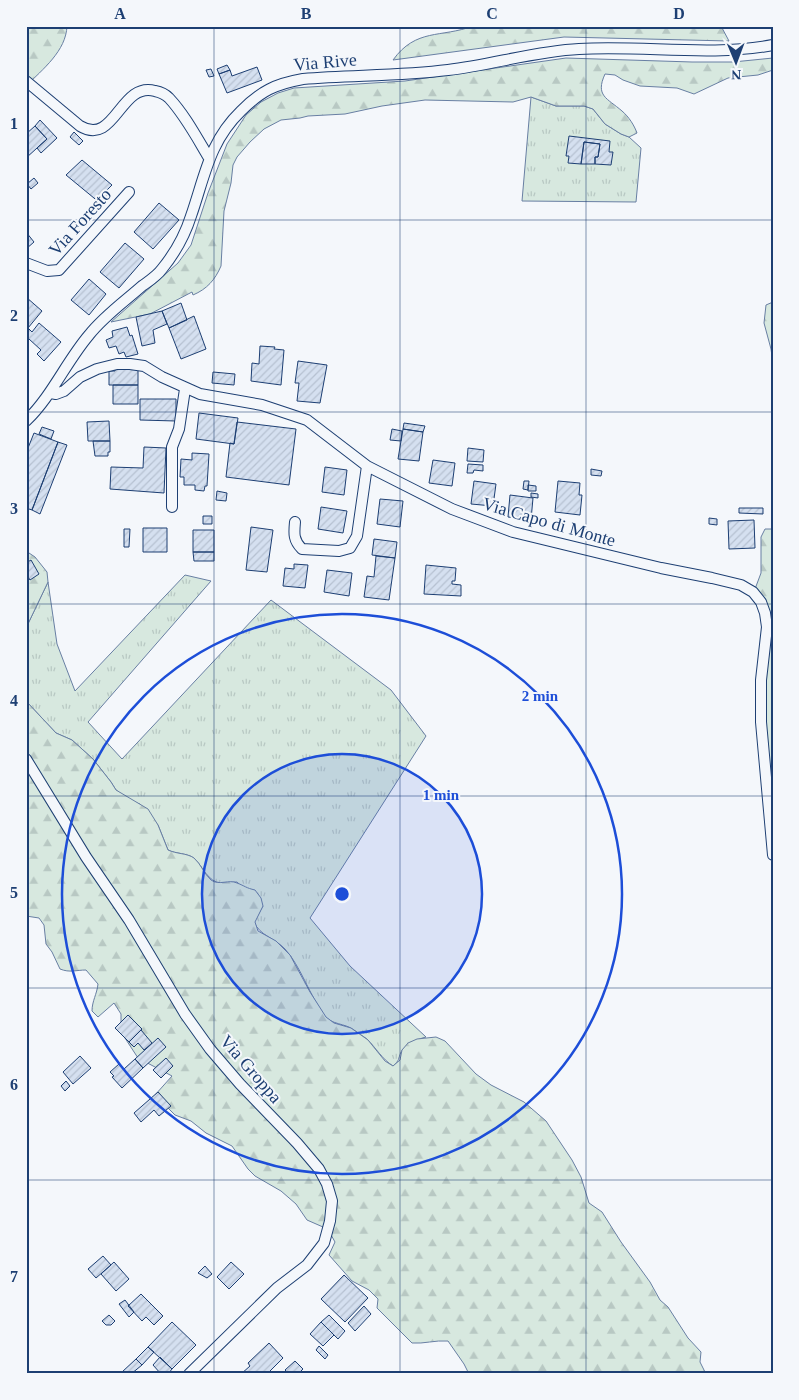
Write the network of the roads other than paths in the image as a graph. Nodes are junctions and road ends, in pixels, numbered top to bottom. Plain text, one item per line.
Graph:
1 (773, 45) edge
2 (26, 81) edge
3 (209, 158) junction
4 (129, 192) dead end
5 (26, 264) edge
6 (185, 389) junction
7 (51, 393) junction
8 (26, 421) edge
9 (367, 466) junction
10 (172, 507) dead end
11 (295, 522) dead end
12 (26, 759) edge
13 (773, 855) edge
14 (189, 1374) edge

1 - 3 street, Via Rive
2 - 3 street
3 - 7 street, Via Rive
4 - 5 street, Via Foresto
6 - 7 street, Via Capo di Monte
6 - 9 street, Via Capo di Monte
6 - 10 street
7 - 8 street, Via Rive
9 - 11 street
9 - 13 street, Via Capo di Monte
12 - 14 street, Via Groppa

